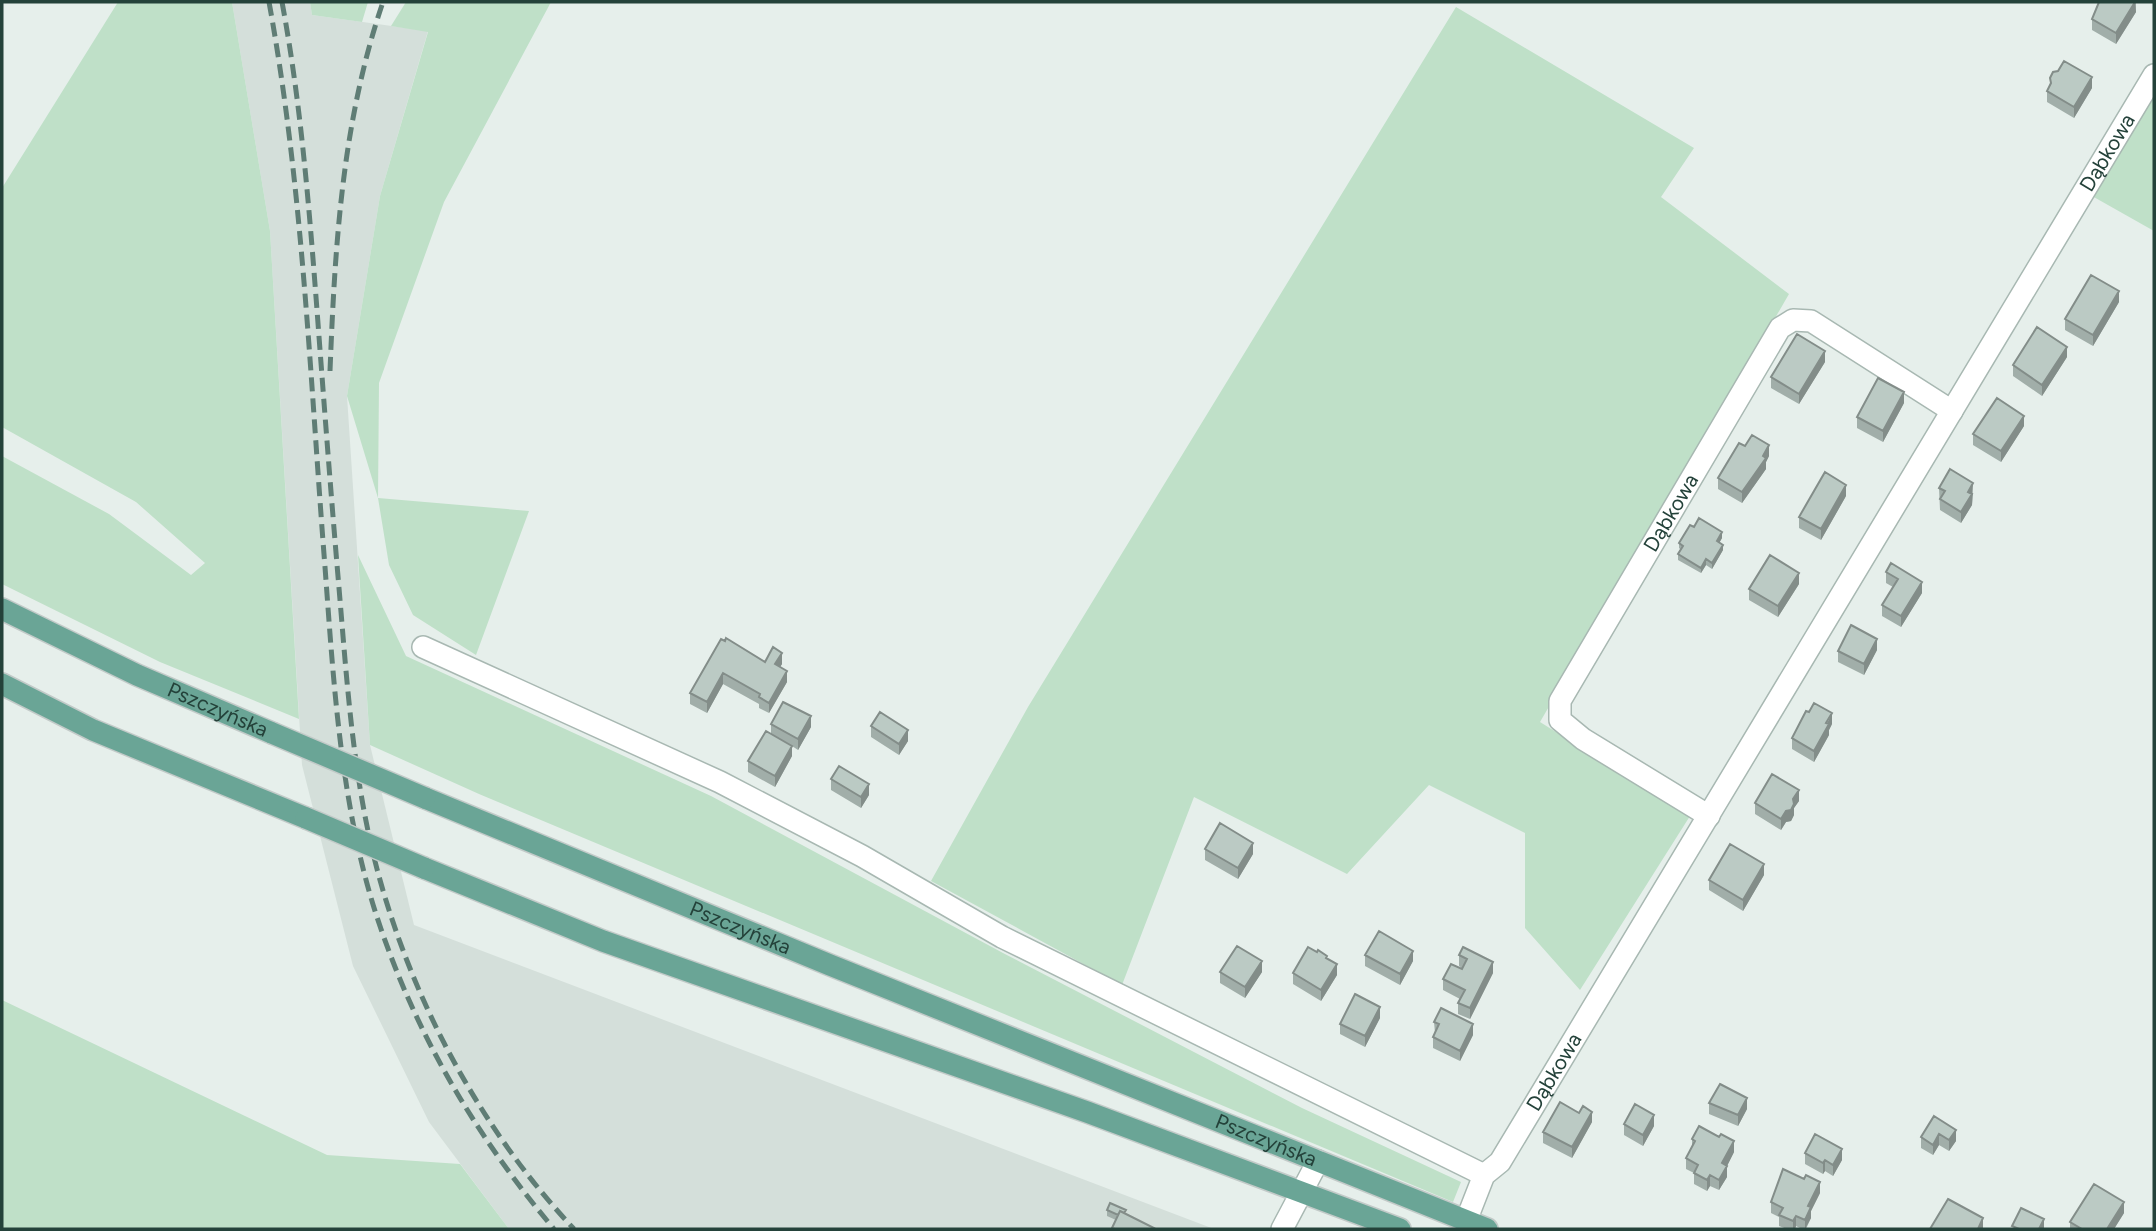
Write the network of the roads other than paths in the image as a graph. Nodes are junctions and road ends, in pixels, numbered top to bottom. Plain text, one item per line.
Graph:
1 (2154, 75) edge
2 (1952, 411) junction
3 (2, 609) edge
4 (423, 648) dead end
5 (2, 684) edge
6 (1709, 816) junction
7 (1318, 1161) junction
8 (1484, 1175) junction
9 (1302, 1192) junction
10 (1466, 1221) junction
11 (1282, 1229) edge
12 (1400, 1229) edge
13 (1487, 1229) edge

1 - 2 street, Dąbkowa
2 - 6 street, Dąbkowa
2 - 6 street, Dąbkowa
3 - 7 main road, Pszczyńska, bridge
4 - 8 street
5 - 9 main road, Pszczyńska, bridge
6 - 8 street, Dąbkowa
7 - 9 street
7 - 10 main road, Pszczyńska
8 - 10 street, Dąbkowa
9 - 11 street
9 - 12 main road, Pszczyńska
10 - 13 main road, Pszczyńska

